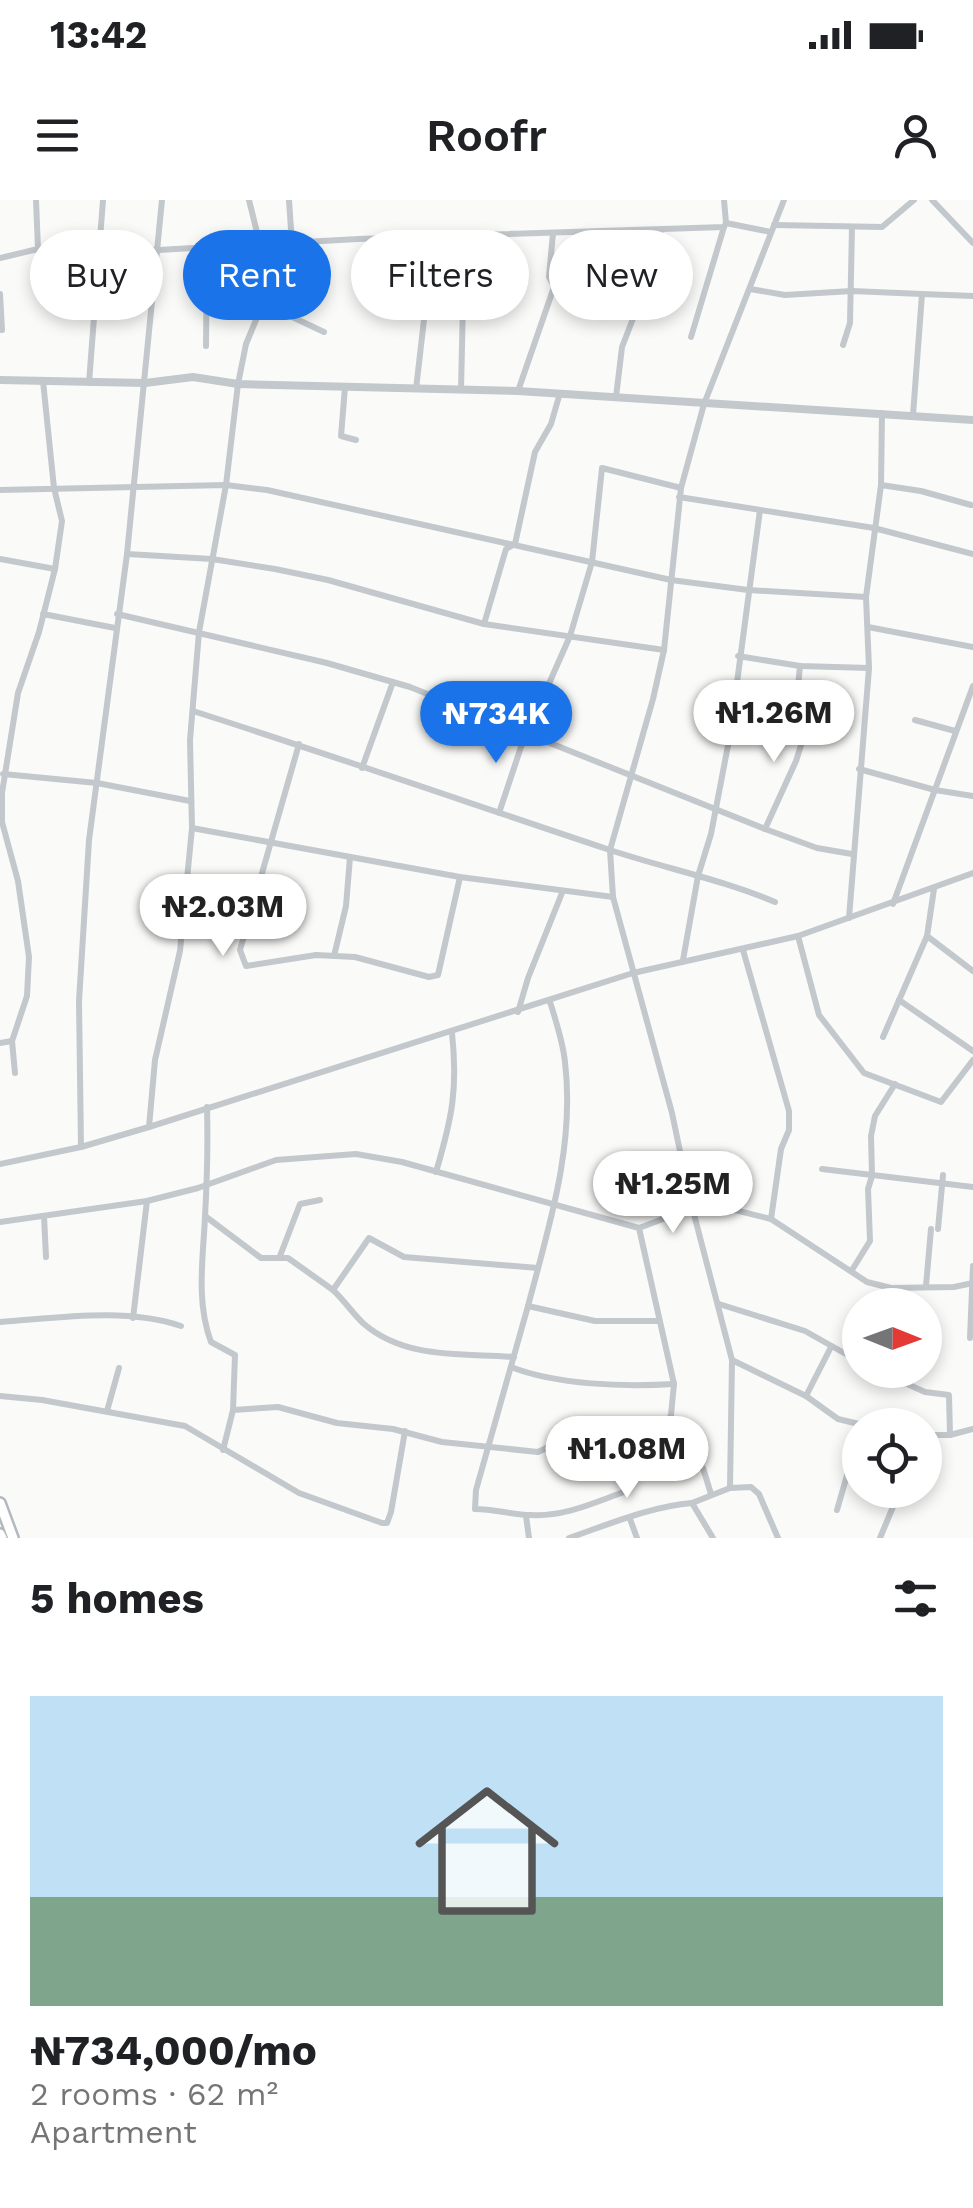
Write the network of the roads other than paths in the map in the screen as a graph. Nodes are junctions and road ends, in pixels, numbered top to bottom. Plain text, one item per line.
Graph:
1 (26, 200) edge
2 (103, 200) edge
3 (162, 200) edge
4 (249, 200) edge
5 (289, 200) edge
6 (724, 200) edge
7 (784, 200) edge
8 (914, 200) edge
9 (932, 200) edge
10 (36, 201) edge
11 (725, 225) junction
12 (852, 228) junction
13 (773, 229) junction
14 (37, 230) edge
15 (100, 230) edge
16 (160, 230) edge
17 (257, 230) edge
18 (291, 230) edge
19 (660, 230) edge
20 (973, 242) edge
21 (30, 251) edge
22 (0, 258) edge
23 (750, 289) junction
24 (852, 291) junction
25 (0, 294) edge
26 (922, 294) junction
27 (973, 296) edge
28 (549, 301) edge
29 (93, 320) edge
30 (152, 320) edge
31 (206, 320) edge
32 (257, 320) edge
33 (300, 320) edge
34 (423, 320) edge
35 (463, 320) edge
36 (632, 320) edge
37 (2, 330) edge
38 (324, 332) dead end
39 (691, 337) dead end
40 (843, 345) dead end
41 (206, 346) dead end
42 (0, 380) edge
43 (43, 381) junction
44 (146, 383) junction
45 (89, 384) junction
46 (238, 384) junction
47 (346, 387) junction
48 (416, 390) junction
49 (461, 390) junction
50 (518, 391) junction
51 (560, 393) junction
52 (616, 397) junction
53 (704, 404) junction
54 (882, 414) junction
55 (913, 415) junction
56 (973, 420) edge
57 (356, 440) dead end
58 (226, 485) junction
59 (881, 486) junction
60 (54, 488) junction
61 (131, 488) junction
62 (680, 488) junction
63 (0, 490) edge
64 (679, 497) junction
65 (971, 505) edge
66 (760, 510) junction
67 (874, 528) junction
68 (515, 544) junction
69 (127, 554) junction
70 (973, 554) edge
71 (0, 559) edge
72 (212, 559) junction
73 (592, 562) junction
74 (55, 569) junction
75 (671, 580) junction
76 (748, 590) junction
77 (866, 597) junction
78 (43, 614) junction
79 (117, 614) junction
80 (484, 624) junction
81 (868, 626) junction
82 (115, 628) junction
83 (199, 632) junction
84 (570, 636) junction
85 (973, 647) edge
86 (664, 650) junction
87 (738, 656) junction
88 (800, 666) junction
89 (868, 668) junction
90 (392, 682) junction
91 (973, 686) edge
92 (735, 695) junction
93 (796, 707) junction
94 (193, 710) junction
95 (915, 720) dead end
96 (956, 730) junction
97 (527, 733) junction
98 (299, 744) junction
99 (362, 768) junction
100 (859, 769) junction
101 (2, 774) edge
102 (630, 776) junction
103 (96, 783) junction
104 (935, 790) junction
105 (973, 796) edge
106 (190, 801) junction
107 (716, 809) junction
108 (500, 813) junction
109 (192, 828) junction
110 (764, 829) junction
111 (272, 844) junction
112 (610, 850) junction
113 (852, 854) junction
114 (350, 856) junction
115 (973, 874) edge
116 (698, 876) junction
117 (460, 877) junction
118 (934, 889) junction
119 (562, 893) junction
120 (613, 897) junction
121 (775, 902) dead end
122 (892, 904) junction
123 (848, 918) junction
124 (798, 936) junction
125 (927, 936) junction
126 (743, 950) junction
127 (334, 956) junction
128 (683, 960) junction
129 (973, 971) edge
130 (632, 974) junction
131 (898, 1000) junction
132 (550, 1002) junction
133 (518, 1012) junction
134 (452, 1033) junction
135 (882, 1037) dead end
136 (12, 1041) junction
137 (0, 1043) edge
138 (973, 1052) edge
139 (973, 1060) edge
140 (16, 1073) dead end
141 (896, 1084) junction
142 (207, 1107) junction
143 (149, 1127) junction
144 (82, 1147) junction
145 (0, 1164) edge
146 (822, 1169) dead end
147 (436, 1172) junction
148 (872, 1176) junction
149 (943, 1180) junction
150 (205, 1183) junction
151 (973, 1188) edge
152 (320, 1200) dead end
153 (146, 1202) junction
154 (555, 1204) junction
155 (691, 1204) junction
156 (44, 1216) junction
157 (206, 1216) junction
158 (771, 1220) junction
159 (0, 1222) edge
160 (639, 1228) junction
161 (280, 1256) junction
162 (46, 1257) dead end
163 (973, 1266) edge
164 (538, 1268) junction
165 (852, 1270) junction
166 (972, 1284) edge
167 (926, 1286) junction
168 (333, 1290) junction
169 (718, 1304) junction
170 (528, 1306) junction
171 (133, 1318) junction
172 (659, 1321) junction
173 (0, 1322) edge
174 (181, 1326) dead end
175 (970, 1338) dead end
176 (830, 1347) junction
177 (842, 1353) edge
178 (514, 1357) junction
179 (732, 1360) junction
180 (510, 1367) junction
181 (119, 1368) dead end
182 (674, 1384) junction
183 (917, 1388) edge
184 (0, 1396) edge
185 (806, 1396) junction
186 (232, 1410) junction
187 (107, 1411) junction
188 (842, 1420) edge
189 (973, 1430) edge
190 (404, 1431) junction
191 (942, 1435) edge
192 (950, 1435) junction
193 (488, 1444) junction
194 (222, 1450) junction
195 (654, 1456) junction
196 (730, 1488) junction
197 (624, 1492) dead end
198 (842, 1492) edge
199 (710, 1494) junction
200 (692, 1503) junction
201 (0, 1504) edge
202 (892, 1508) edge
203 (837, 1510) dead end
204 (526, 1516) junction
205 (630, 1519) junction
206 (13, 1538) edge
207 (529, 1538) edge
208 (569, 1538) edge
209 (637, 1538) edge
210 (713, 1538) edge
211 (778, 1538) edge
212 (880, 1538) edge

1 - 10 street
2 - 15 street
3 - 16 street
4 - 17 street
5 - 18 street
6 - 11 street
7 - 13 street
8 - 12 street
9 - 20 street
10 - 14 street
11 - 13 street
11 - 19 street
11 - 39 street
12 - 13 street
12 - 24 street
13 - 23 street
21 - 22 street
23 - 24 street
23 - 53 street
24 - 26 street
24 - 40 street
25 - 37 street
26 - 27 street
26 - 55 street
28 - 50 street
29 - 45 street
30 - 44 street
31 - 41 street
32 - 46 street
33 - 38 street
34 - 48 street
35 - 49 street
36 - 52 street
42 - 43 street
43 - 45 street
43 - 60 street
44 - 45 street
44 - 46 street
44 - 61 street
46 - 47 street
46 - 58 street
47 - 48 street
47 - 57 street
48 - 49 street
49 - 50 street
50 - 51 street
51 - 52 street
51 - 68 street
52 - 53 street
53 - 54 street
53 - 62 street
54 - 55 street
54 - 59 street
55 - 56 street
58 - 61 street
58 - 68 street
58 - 72 street
59 - 65 street
59 - 67 street
60 - 61 street
60 - 63 street
60 - 74 street
61 - 69 street
62 - 64 street
62 - 73 street
64 - 66 street
64 - 75 street
66 - 67 street
66 - 76 street
67 - 70 street
67 - 77 street
68 - 73 street
68 - 80 street
69 - 72 street
69 - 79 street
71 - 74 street
72 - 80 street
72 - 83 street
73 - 75 street
73 - 84 street
74 - 78 street
75 - 76 street
75 - 86 street
76 - 77 street
76 - 87 street
77 - 81 street
78 - 82 street
78 - 101 street
79 - 82 street
79 - 83 street
80 - 84 street
81 - 85 street
81 - 89 street
82 - 103 street
83 - 90 street
83 - 94 street
84 - 86 street
84 - 97 street
86 - 102 street
87 - 88 street
87 - 92 street
88 - 89 street
88 - 93 street
89 - 100 street
90 - 97 street
90 - 99 street
91 - 96 street
92 - 93 street
92 - 107 street
93 - 110 street
94 - 98 street
94 - 106 street
95 - 96 street
96 - 104 street
97 - 102 street
97 - 108 street
98 - 99 street
98 - 111 street
99 - 108 street
100 - 104 street
100 - 113 street
101 - 103 street
101 - 136 street
102 - 107 street
102 - 112 street
103 - 106 street
103 - 144 street
104 - 105 street
104 - 122 street
106 - 109 street
107 - 110 street
107 - 116 street
108 - 112 street
109 - 111 street
109 - 143 street
110 - 113 street
111 - 114 street
111 - 127 street
112 - 116 street
112 - 120 street
113 - 123 street
114 - 117 street
114 - 127 street
115 - 118 street
116 - 121 street
116 - 128 street
117 - 119 street
117 - 127 street
118 - 122 street
118 - 125 street
119 - 120 street
119 - 133 street
120 - 130 street
122 - 123 street
123 - 124 street
124 - 126 street
124 - 141 street
125 - 129 street
125 - 131 street
126 - 128 street
126 - 158 street
128 - 130 street
130 - 132 street
130 - 155 street
131 - 135 street
131 - 138 street
132 - 133 street
132 - 154 street
133 - 134 street
134 - 142 street
134 - 147 street
136 - 137 street
136 - 140 street
139 - 141 street
141 - 148 street
142 - 143 street
142 - 150 street
143 - 144 street
144 - 145 street
146 - 148 street
147 - 150 street
147 - 154 street
148 - 149 street
148 - 165 street
149 - 151 street
149 - 167 street
150 - 153 street
150 - 157 street
152 - 161 street
153 - 156 street
153 - 171 street
154 - 160 street
154 - 164 street
155 - 158 street
155 - 160 street
155 - 169 street
156 - 159 street
156 - 162 street
157 - 161 street
157 - 186 street
158 - 165 street
160 - 172 street
161 - 168 street
163 - 166 street
164 - 168 street
164 - 170 street
165 - 167 street
166 - 167 street
166 - 175 street
168 - 178 street
169 - 176 street
169 - 179 street
170 - 172 street
170 - 178 street
171 - 173 street
171 - 174 street
172 - 182 street
176 - 177 street
176 - 185 street
178 - 180 street
179 - 185 street
179 - 196 street
180 - 182 street
180 - 193 street
181 - 187 street
182 - 195 street
183 - 192 street
184 - 187 street
185 - 188 street
186 - 190 street
186 - 194 street
187 - 194 street
189 - 192 street
190 - 193 street
190 - 194 street
191 - 192 street
193 - 195 street
193 - 204 street
195 - 199 street
196 - 199 street
196 - 211 street
197 - 204 street
198 - 203 street
199 - 200 street
200 - 205 street
200 - 210 street
201 - 206 main road
202 - 212 street
204 - 207 street
205 - 208 street
205 - 209 street

